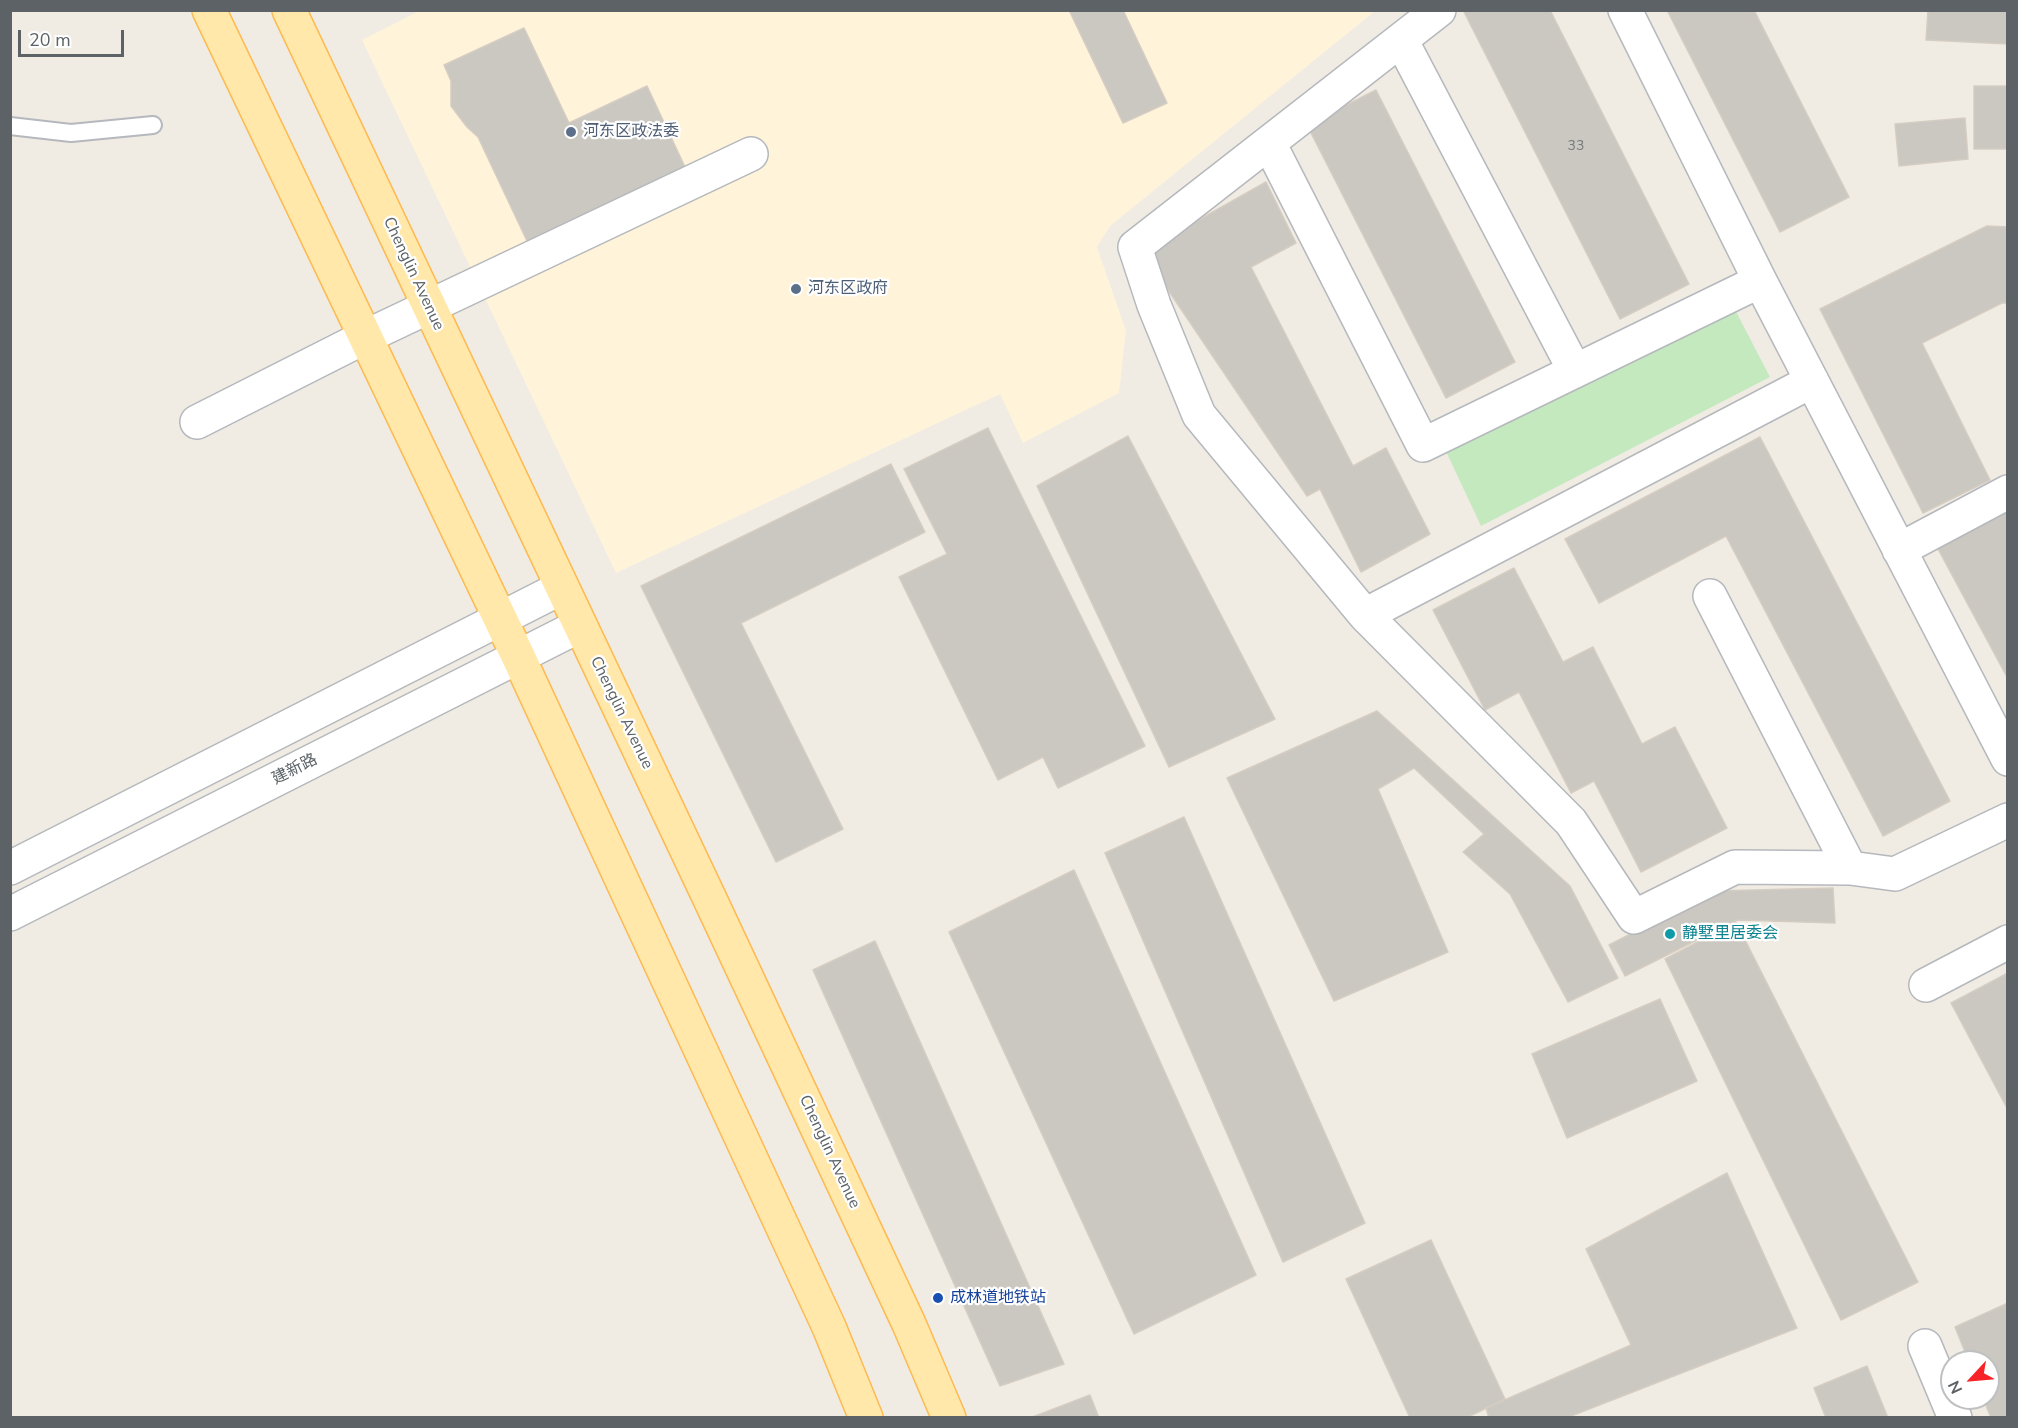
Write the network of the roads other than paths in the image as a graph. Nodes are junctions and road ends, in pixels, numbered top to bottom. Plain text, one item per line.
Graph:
1 (209, 10) edge
2 (288, 10) edge
3 (1439, 10) edge
4 (1625, 10) edge
5 (1401, 40) junction
6 (153, 125) dead end
7 (10, 126) edge
8 (1269, 143) junction
9 (751, 154) dead end
10 (1760, 280) junction
11 (428, 306) junction
12 (365, 337) junction
13 (1575, 371) junction
14 (1812, 381) junction
15 (197, 422) dead end
16 (2007, 492) edge
17 (1899, 550) junction
18 (561, 588) junction
19 (1710, 596) dead end
20 (1365, 615) junction
21 (500, 621) junction
22 (579, 626) junction
23 (518, 657) junction
24 (2007, 759) edge
25 (2007, 820) edge
26 (10, 868) edge
27 (1850, 868) junction
28 (10, 914) edge
29 (2007, 942) edge
30 (1926, 985) dead end
31 (1925, 1346) dead end
32 (866, 1418) edge
33 (949, 1418) edge
34 (1955, 1418) edge

1 - 12 main road
2 - 11 main road, Chenglin Avenue
3 - 5 street
4 - 10 street
5 - 8 street
5 - 13 street
6 - 7 lane
8 - 13 street
8 - 20 street
9 - 11 street
10 - 13 street
10 - 14 street
11 - 12 street
11 - 18 main road, Chenglin Avenue
12 - 15 street
12 - 21 main road
14 - 17 street
14 - 20 street
16 - 17 street
17 - 24 street
18 - 21 street
18 - 22 main road, Chenglin Avenue
19 - 27 street
20 - 27 street
21 - 23 main road
21 - 26 street
22 - 23 street, 建新路
22 - 33 main road, Chenglin Avenue
23 - 28 street, 建新路
23 - 32 main road
25 - 27 street
29 - 30 street
31 - 34 street

